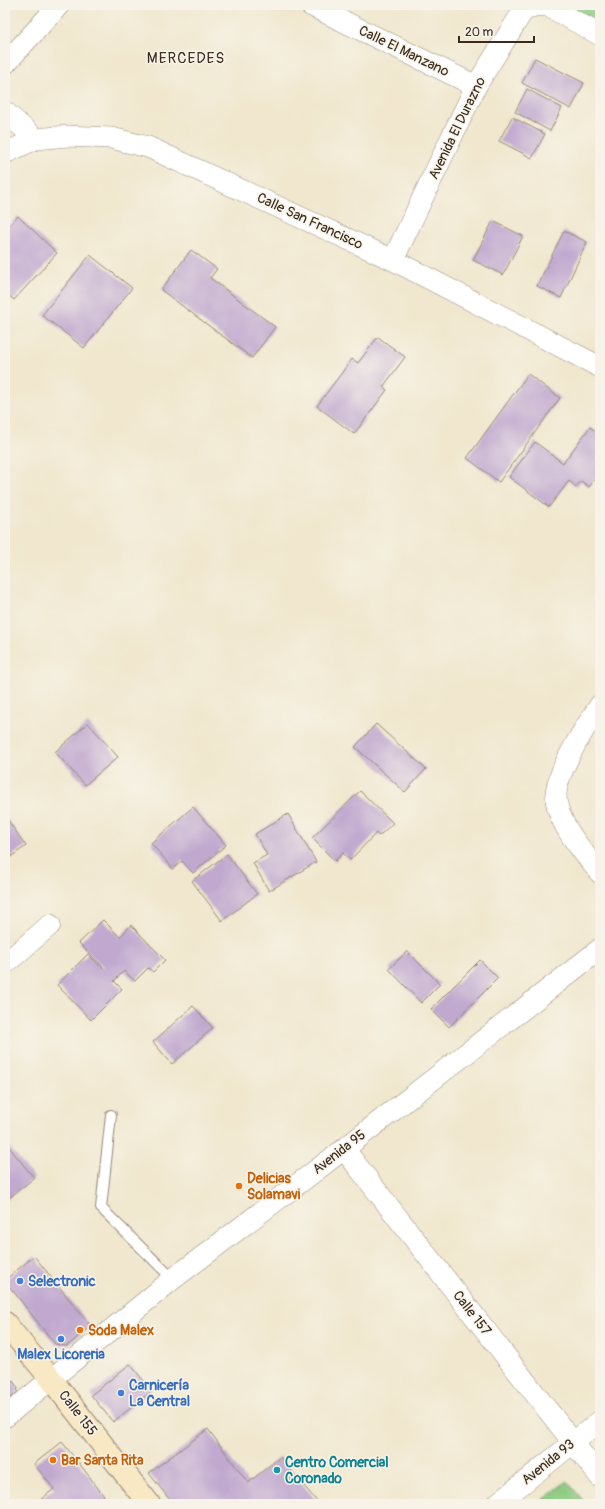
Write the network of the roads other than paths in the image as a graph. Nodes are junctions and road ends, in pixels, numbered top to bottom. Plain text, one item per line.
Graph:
1 (59, 5) edge
2 (310, 5) edge
3 (534, 6) edge
4 (600, 35) edge
5 (5, 64) edge
6 (476, 86) junction
7 (5, 112) edge
8 (36, 139) junction
9 (5, 153) edge
10 (393, 260) junction
11 (600, 367) edge
12 (600, 705) edge
13 (600, 873) edge
14 (50, 925) dead end
15 (600, 950) edge
16 (5, 964) edge
17 (111, 1115) dead end
18 (344, 1149) junction
19 (173, 1279) junction
20 (5, 1323) edge
21 (51, 1379) junction
22 (5, 1417) edge
23 (600, 1420) edge
24 (573, 1442) junction
25 (600, 1477) edge
26 (149, 1504) edge
27 (497, 1504) edge

1 - 5 street
2 - 6 street, Calle El Manzano
3 - 4 street
3 - 6 street, Avenida El Durazno
6 - 10 street, Avenida El Durazno
7 - 8 street
8 - 9 street, Calle San Francisco
8 - 10 street, Calle San Francisco
10 - 11 street, Calle San Francisco
12 - 13 street
14 - 16 street
15 - 18 street, Avenida 95
17 - 19 lane
18 - 19 street, Avenida 95
18 - 24 street, Calle 157
19 - 21 street, Avenida 95
20 - 21 main road, Calle 155
21 - 22 street, Avenida 95
21 - 26 main road, Calle 155
23 - 24 street, Avenida 93
24 - 25 street, Calle 157
24 - 27 street, Avenida 93

